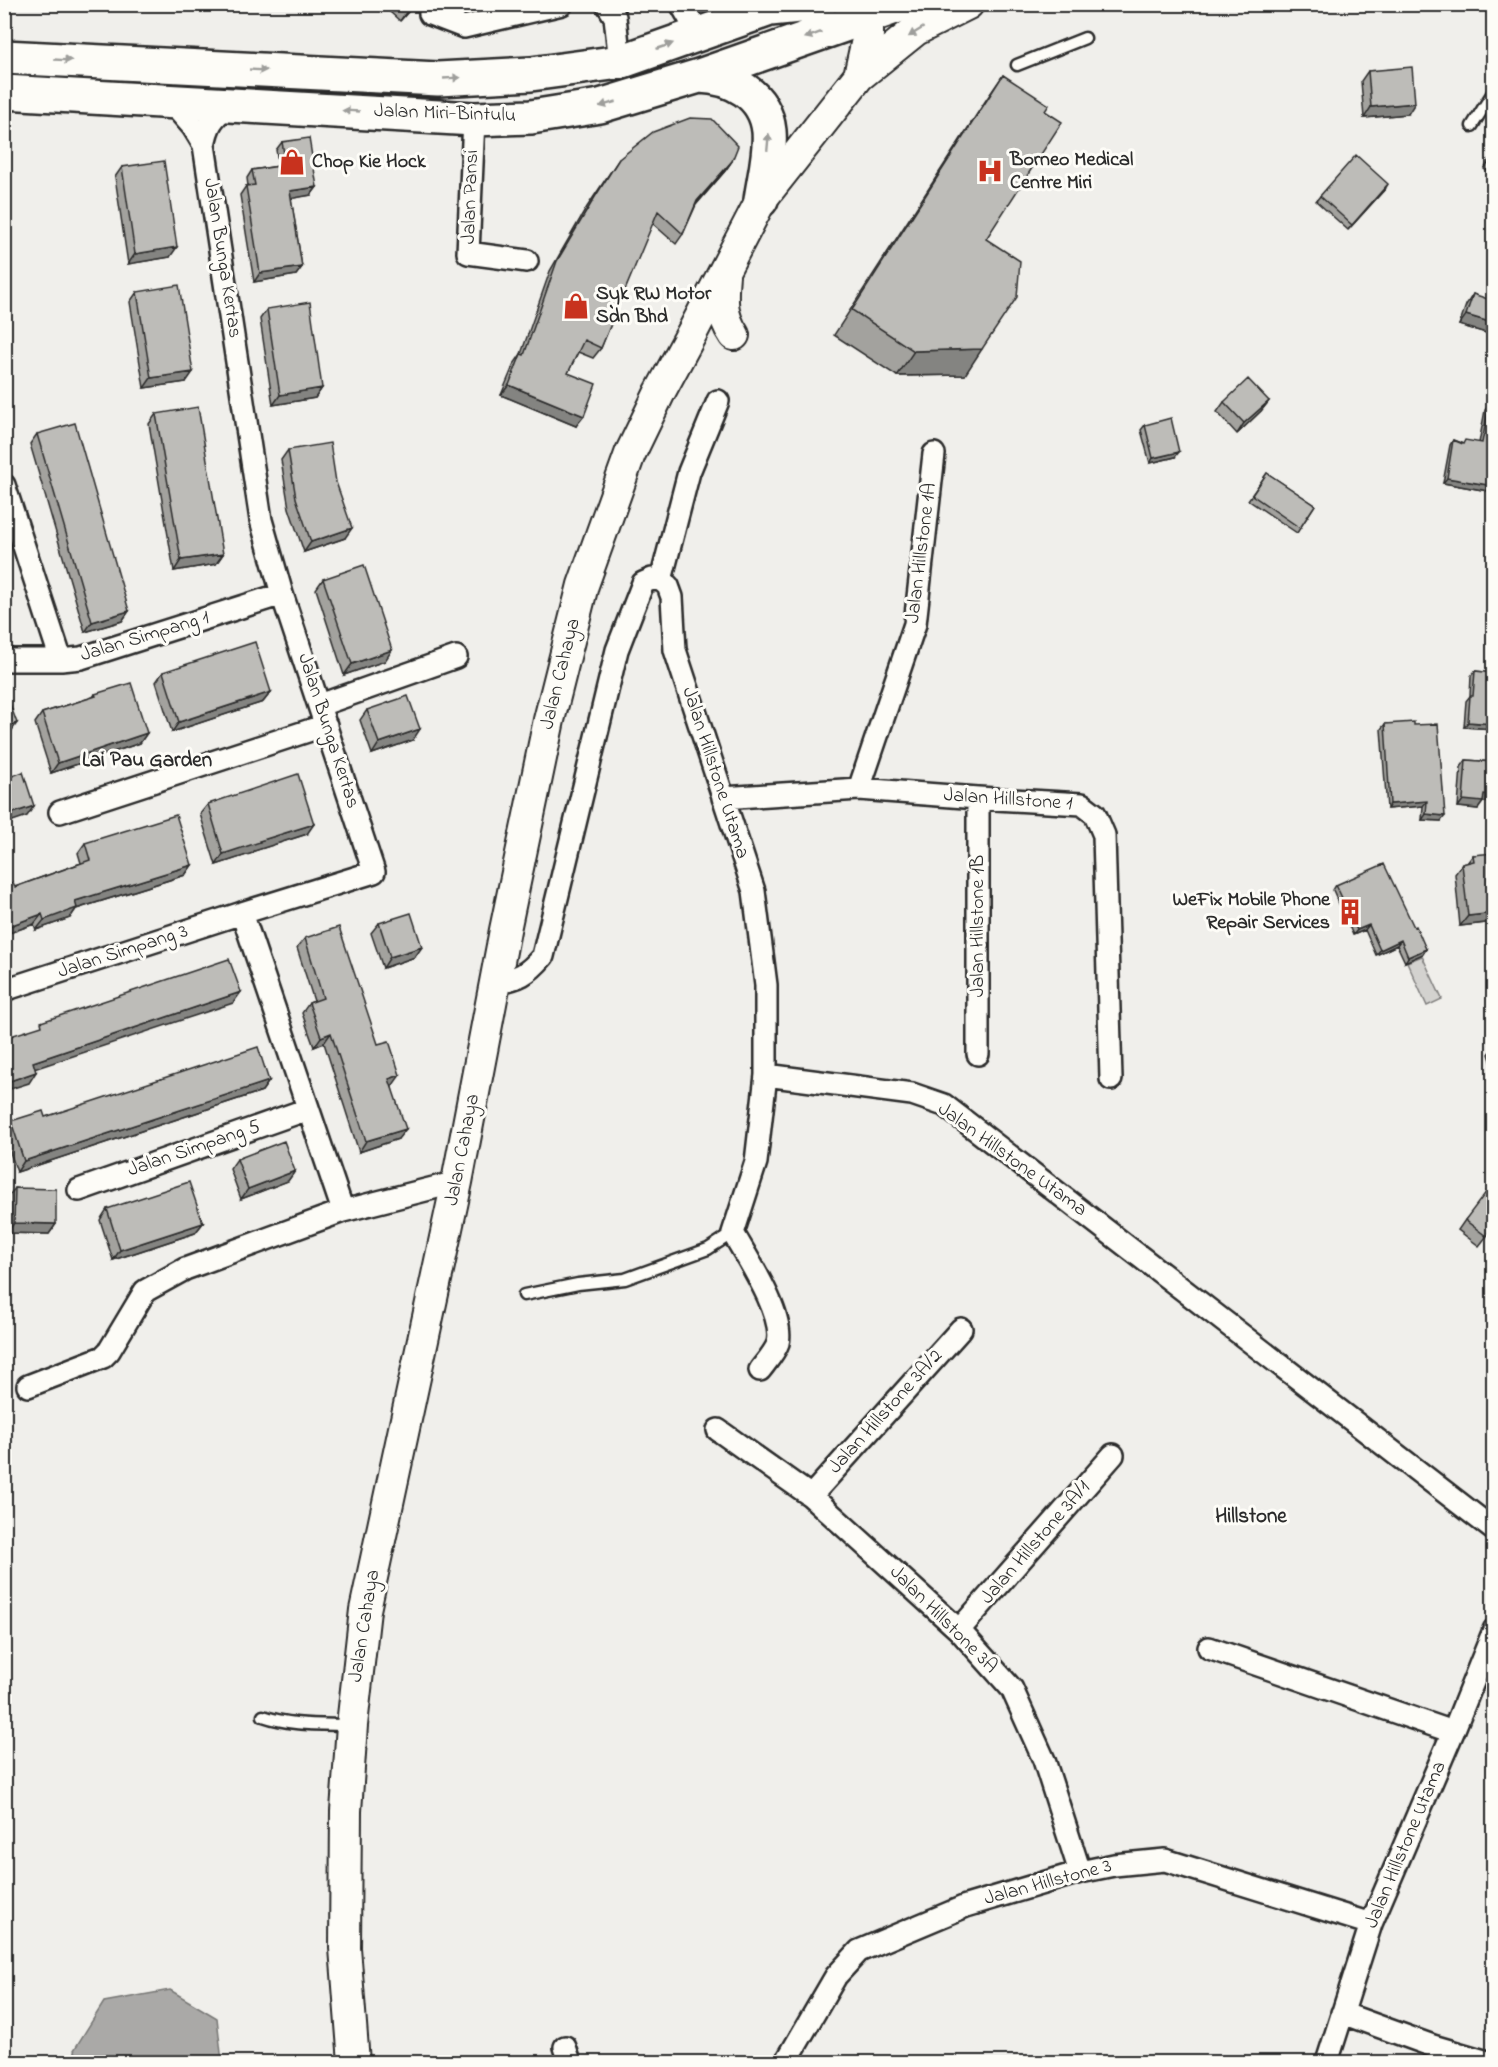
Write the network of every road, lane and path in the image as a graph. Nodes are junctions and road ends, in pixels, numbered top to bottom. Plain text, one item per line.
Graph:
1 (562, 4) edge
2 (681, 4) edge
3 (819, 4) edge
4 (904, 4) edge
5 (968, 4) edge
6 (777, 7) edge
7 (616, 8) edge
8 (856, 10) edge
9 (430, 14) dead end
10 (699, 35) junction
11 (1085, 38) dead end
12 (4, 57) edge
13 (620, 62) junction
14 (1017, 65) dead end
15 (699, 76) junction
16 (859, 76) junction
17 (1494, 91) edge
18 (4, 92) edge
19 (172, 103) junction
20 (228, 105) junction
21 (474, 119) junction
22 (1472, 126) dead end
23 (204, 146) junction
24 (761, 200) junction
25 (527, 261) dead end
26 (724, 269) junction
27 (734, 334) dead end
28 (718, 401) dead end
29 (934, 454) dead end
30 (4, 485) edge
31 (661, 580) junction
32 (282, 594) junction
33 (456, 657) dead end
34 (4, 660) edge
35 (61, 660) junction
36 (320, 705) junction
37 (326, 725) junction
38 (859, 789) junction
39 (723, 798) junction
40 (978, 798) junction
41 (60, 812) dead end
42 (242, 913) junction
43 (495, 983) junction
44 (4, 990) edge
45 (978, 1054) dead end
46 (766, 1075) junction
47 (1111, 1080) dead end
48 (308, 1109) junction
49 (457, 1182) junction
50 (79, 1190) dead end
51 (342, 1211) junction
52 (733, 1233) junction
53 (524, 1295) dead end
54 (961, 1329) dead end
55 (760, 1370) dead end
56 (28, 1386) dead end
57 (718, 1430) dead end
58 (1113, 1455) dead end
59 (811, 1496) junction
60 (1494, 1530) edge
61 (959, 1630) junction
62 (1494, 1630) edge
63 (1209, 1647) dead end
64 (263, 1716) dead end
65 (352, 1725) junction
66 (1453, 1732) junction
67 (1080, 1872) junction
68 (1371, 1924) junction
69 (1342, 2013) junction
70 (354, 2062) edge
71 (786, 2062) edge
72 (1327, 2062) edge
73 (1488, 2062) edge

1 - 9 street
2 - 10 street
3 - 6 highway, Jalan Miri-Bintulu
4 - 8 highway, Jalan Miri-Bintulu
5 -> 16 street
6 - 10 highway, Jalan Miri-Bintulu
7 - 13 street
8 -> 15 highway, Jalan Miri-Bintulu
8 - 16 street
13 -> 10 highway, Jalan Miri-Bintulu
11 - 14 lane
12 -> 13 highway, Jalan Miri-Bintulu
15 -> 21 highway, Jalan Miri-Bintulu
24 -> 15 highway
16 - 24 street, Jalan Cahaya
17 - 22 lane
18 - 19 highway, Jalan Miri-Bintulu
19 - 20 highway, Jalan Miri-Bintulu
19 - 23 street, Jalan Bunga Kertas
21 -> 20 highway, Jalan Miri-Bintulu
20 - 23 street, Jalan Bunga Kertas
21 - 25 street, Jalan Pansi
23 - 32 street, Jalan Bunga Kertas
24 - 26 street, Jalan Cahaya
26 - 27 street
26 - 43 street, Jalan Cahaya
28 - 31 street
29 - 38 street, Jalan Hillstone 1A
30 - 35 street
31 - 39 street, Jalan Hillstone Utama
31 - 43 street
32 - 35 street, Jalan Simpang 1
32 - 36 street, Jalan Bunga Kertas
33 - 36 street
34 - 35 street, Jalan Simpang 1
36 - 37 street, Jalan Bunga Kertas
37 - 41 street
37 - 42 street, Jalan Bunga Kertas
38 - 39 street, Jalan Hillstone 1
38 - 40 street, Jalan Hillstone 1
39 - 46 street, Jalan Hillstone Utama
40 - 45 street, Jalan Hillstone 1B
40 - 47 street, Jalan Hillstone 1
42 - 44 street, Jalan Simpang 3
42 - 48 street
43 - 49 street, Jalan Cahaya
46 - 52 street
46 - 60 street, Jalan Hillstone Utama
48 - 50 street, Jalan Simpang 5
48 - 51 street
49 - 51 street
49 - 65 street, Jalan Cahaya
51 - 56 street
52 - 53 lane
52 - 55 street
54 - 59 street, Jalan Hillstone 3A/2
57 - 59 street, Jalan Hillstone 3A
58 - 61 street, Jalan Hillstone 3A/1
59 - 61 street, Jalan Hillstone 3A
61 - 67 street, Jalan Hillstone 3A
62 - 66 street, Jalan Hillstone Utama
63 - 66 street
64 - 65 lane
65 - 70 street, Jalan Cahaya
66 - 68 street, Jalan Hillstone Utama
67 - 68 street, Jalan Hillstone 3
67 - 71 street, Jalan Hillstone 3
68 - 69 street, Jalan Hillstone Utama
69 - 72 street, Jalan Hillstone Utama
69 - 73 street

